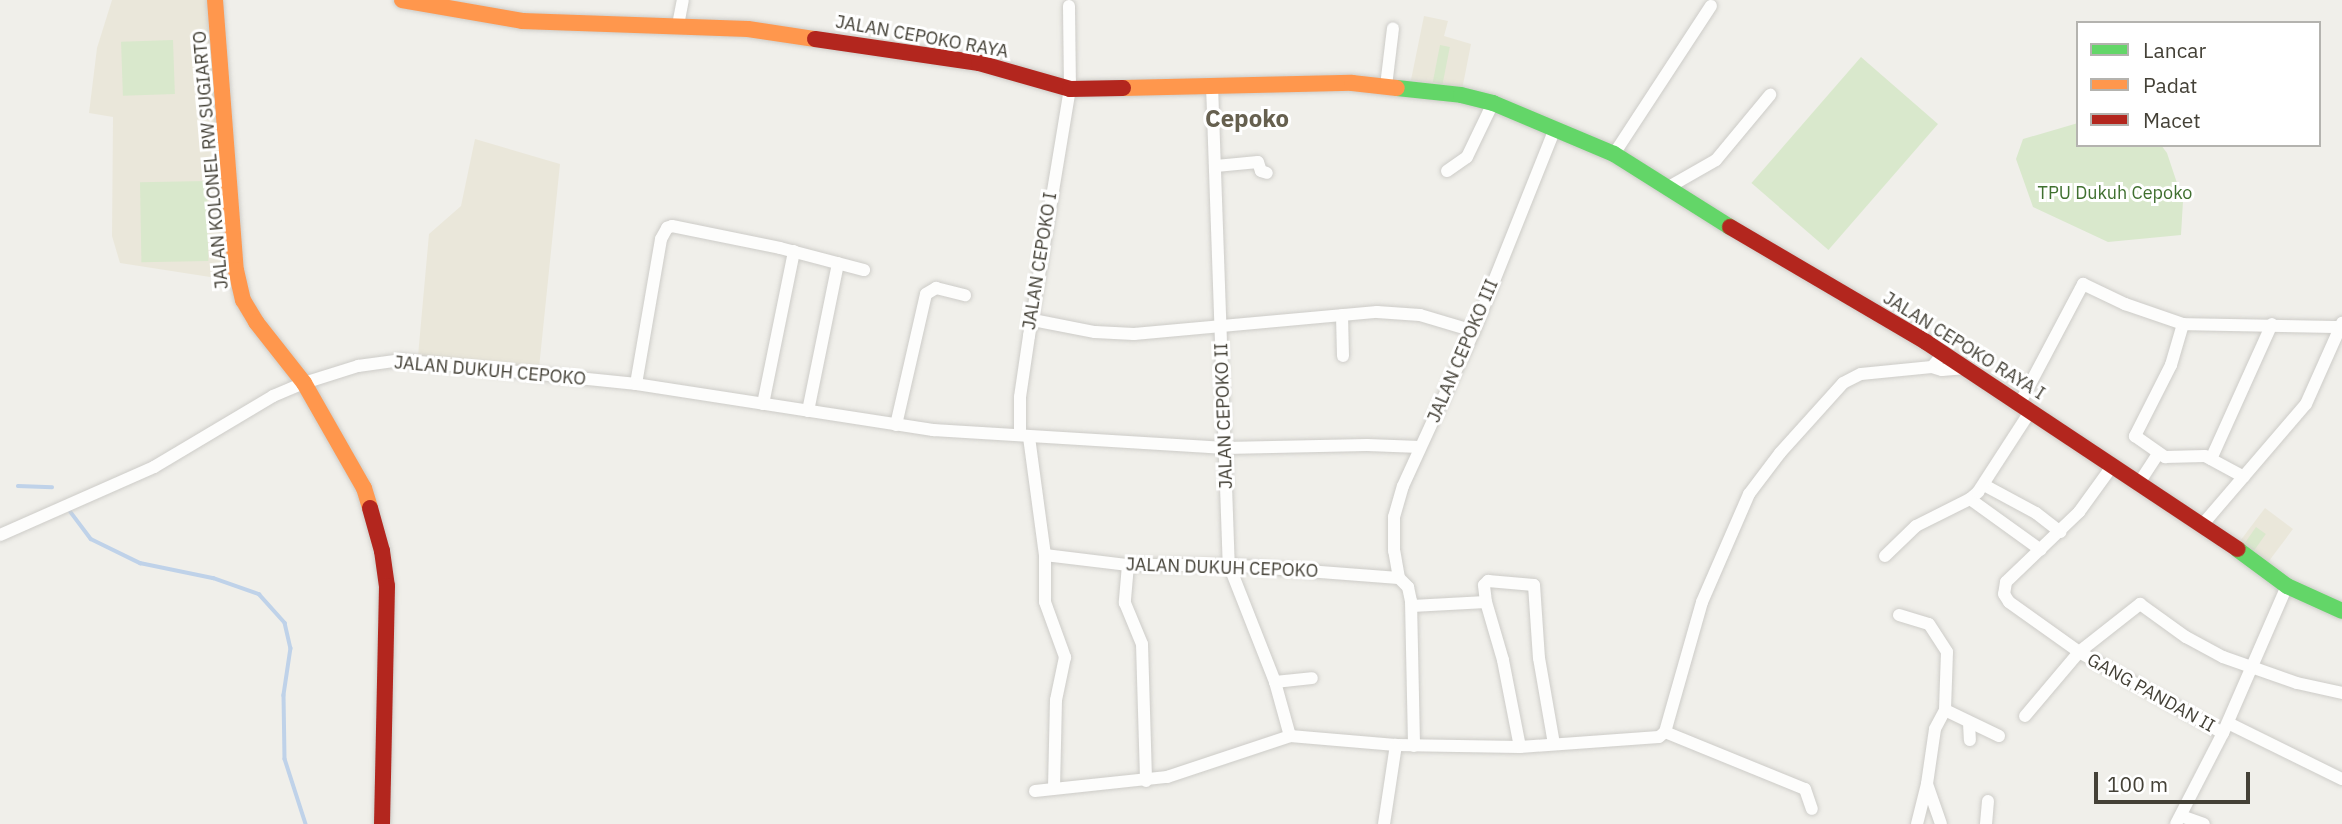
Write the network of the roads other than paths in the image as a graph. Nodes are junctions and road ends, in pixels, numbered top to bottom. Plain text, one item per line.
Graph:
1 (215, 0) edge
2 (402, 0) edge
3 (683, 0) edge
4 (1069, 6) dead end
5 (1711, 6) dead end
6 (678, 24) junction
7 (1393, 28) dead end
8 (1212, 85) junction
9 (1386, 86) junction
10 (1070, 89) junction
11 (1770, 95) dead end
12 (1493, 103) junction
13 (1555, 128) junction
14 (1614, 154) junction
15 (1216, 166) junction
16 (1447, 171) dead end
17 (1267, 173) dead end
18 (1667, 188) junction
19 (794, 251) junction
20 (838, 263) junction
21 (864, 270) dead end
22 (965, 295) dead end
23 (1342, 315) junction
24 (1033, 320) junction
25 (2183, 324) junction
26 (2272, 324) junction
27 (1221, 325) junction
28 (2342, 326) edge
29 (1474, 331) junction
30 (1343, 356) dead end
31 (1937, 361) junction
32 (304, 383) junction
33 (636, 384) junction
34 (763, 404) junction
35 (2025, 407) junction
36 (808, 411) junction
37 (896, 425) junction
38 (1024, 436) junction
39 (1225, 447) junction
40 (1420, 447) junction
41 (2158, 454) junction
42 (2211, 459) junction
43 (2113, 465) junction
44 (2244, 477) junction
45 (2139, 483) junction
46 (1984, 485) junction
47 (1970, 499) junction
48 (2203, 524) junction
49 (2060, 532) junction
50 (0, 535) edge
51 (2041, 550) junction
52 (1045, 555) junction
53 (1885, 556) dead end
54 (1128, 565) junction
55 (1229, 565) junction
56 (1399, 578) junction
57 (2287, 586) junction
58 (1486, 603) junction
59 (1412, 606) junction
60 (2342, 611) edge
61 (1899, 615) dead end
62 (2079, 652) junction
63 (2251, 668) junction
64 (1312, 678) dead end
65 (1275, 682) junction
66 (2342, 694) edge
67 (1945, 710) junction
68 (2025, 716) dead end
69 (1969, 723) junction
70 (2225, 728) junction
71 (1665, 732) junction
72 (1290, 736) junction
73 (1999, 736) dead end
74 (1970, 740) dead end
75 (1555, 744) junction
76 (1396, 745) junction
77 (1415, 746) junction
78 (1520, 747) junction
79 (2342, 779) edge
80 (1146, 781) junction
81 (1927, 784) junction
82 (1054, 786) junction
83 (1035, 791) dead end
84 (1988, 801) dead end
85 (1812, 809) dead end
86 (2178, 820) edge
87 (382, 824) edge
88 (1384, 824) edge
89 (1917, 824) edge
90 (1941, 824) edge
91 (1986, 824) edge
92 (2204, 824) edge

1 - 32 main road, JALAN KOLONEL RW SUGIARTO
2 - 6 main road, JALAN CEPOKO RAYA
3 - 6 street
4 - 10 street
5 - 14 street
6 - 10 main road, JALAN CEPOKO RAYA
7 - 9 street
8 - 9 main road, JALAN CEPOKO RAYA
8 - 10 main road, JALAN CEPOKO RAYA
8 - 15 street, JALAN CEPOKO II
9 - 12 main road, JALAN CEPOKO RAYA
10 - 24 street, JALAN CEPOKO I
11 - 18 street
12 - 13 main road, JALAN CEPOKO RAYA
12 - 16 street
13 - 14 main road, JALAN CEPOKO RAYA I
13 - 29 street, JALAN CEPOKO III
14 - 18 main road, JALAN CEPOKO RAYA I
15 - 17 street
15 - 27 street, JALAN CEPOKO II
18 - 31 main road, JALAN CEPOKO RAYA I
19 - 20 street
19 - 33 street
19 - 34 street
20 - 21 street
20 - 36 street
22 - 37 street
23 - 27 street
23 - 29 street
23 - 30 street
24 - 27 street
24 - 38 street, JALAN CEPOKO I
25 - 26 street
25 - 35 street
25 - 41 street
26 - 28 street
26 - 42 street
27 - 39 street, JALAN CEPOKO II
28 - 44 street
29 - 40 street, JALAN CEPOKO III
31 - 35 main road, JALAN CEPOKO RAYA I
31 - 71 street
32 - 33 street, JALAN DUKUH CEPOKO
32 - 50 street, JALAN DUKUH CEPOKO
32 - 87 main road, JALAN KOLONEL RW SUGIARTO
33 - 34 street, JALAN DUKUH CEPOKO
34 - 36 street, JALAN DUKUH CEPOKO
35 - 43 main road, JALAN CEPOKO RAYA I
35 - 46 street
36 - 37 street, JALAN DUKUH CEPOKO
37 - 38 street, JALAN DUKUH CEPOKO
38 - 39 street, JALAN DUKUH CEPOKO
38 - 52 street
39 - 40 street, JALAN DUKUH CEPOKO
39 - 55 street, JALAN CEPOKO II
40 - 56 street, JALAN CEPOKO III
41 - 42 street
41 - 45 street
42 - 44 street
43 - 45 main road, JALAN CEPOKO RAYA I
43 - 49 street
44 - 48 street
45 - 48 main road, JALAN CEPOKO RAYA I
46 - 47 street
46 - 49 street
47 - 51 street
47 - 53 street
48 - 57 main road, JALAN CEPOKO RAYA I
49 - 51 street
51 - 62 street, GANG PANDAN II
52 - 54 street, JALAN DUKUH CEPOKO
52 - 82 street
54 - 55 street, JALAN DUKUH CEPOKO
54 - 80 street
55 - 56 street, JALAN DUKUH CEPOKO
55 - 65 street, JALAN CEPOKO II
56 - 59 street, JALAN CEPOKO III
57 - 60 main road, JALAN CEPOKO RAYA I
57 - 63 street
58 - 59 street
58 - 75 street
58 - 78 street
59 - 77 street
61 - 67 street
62 - 63 street
62 - 68 street
62 - 70 street, GANG PANDAN II
63 - 66 street
63 - 70 street
64 - 65 street
65 - 72 street, JALAN CEPOKO II
67 - 69 street
67 - 81 street
69 - 73 street
69 - 74 street
70 - 79 street, GANG PANDAN II
70 - 86 street
71 - 75 street
71 - 85 street
72 - 76 street
72 - 80 street
75 - 78 street
76 - 77 street
76 - 88 street
77 - 78 street
80 - 82 street
81 - 89 street
81 - 90 street
82 - 83 street
84 - 91 street
86 - 92 street

